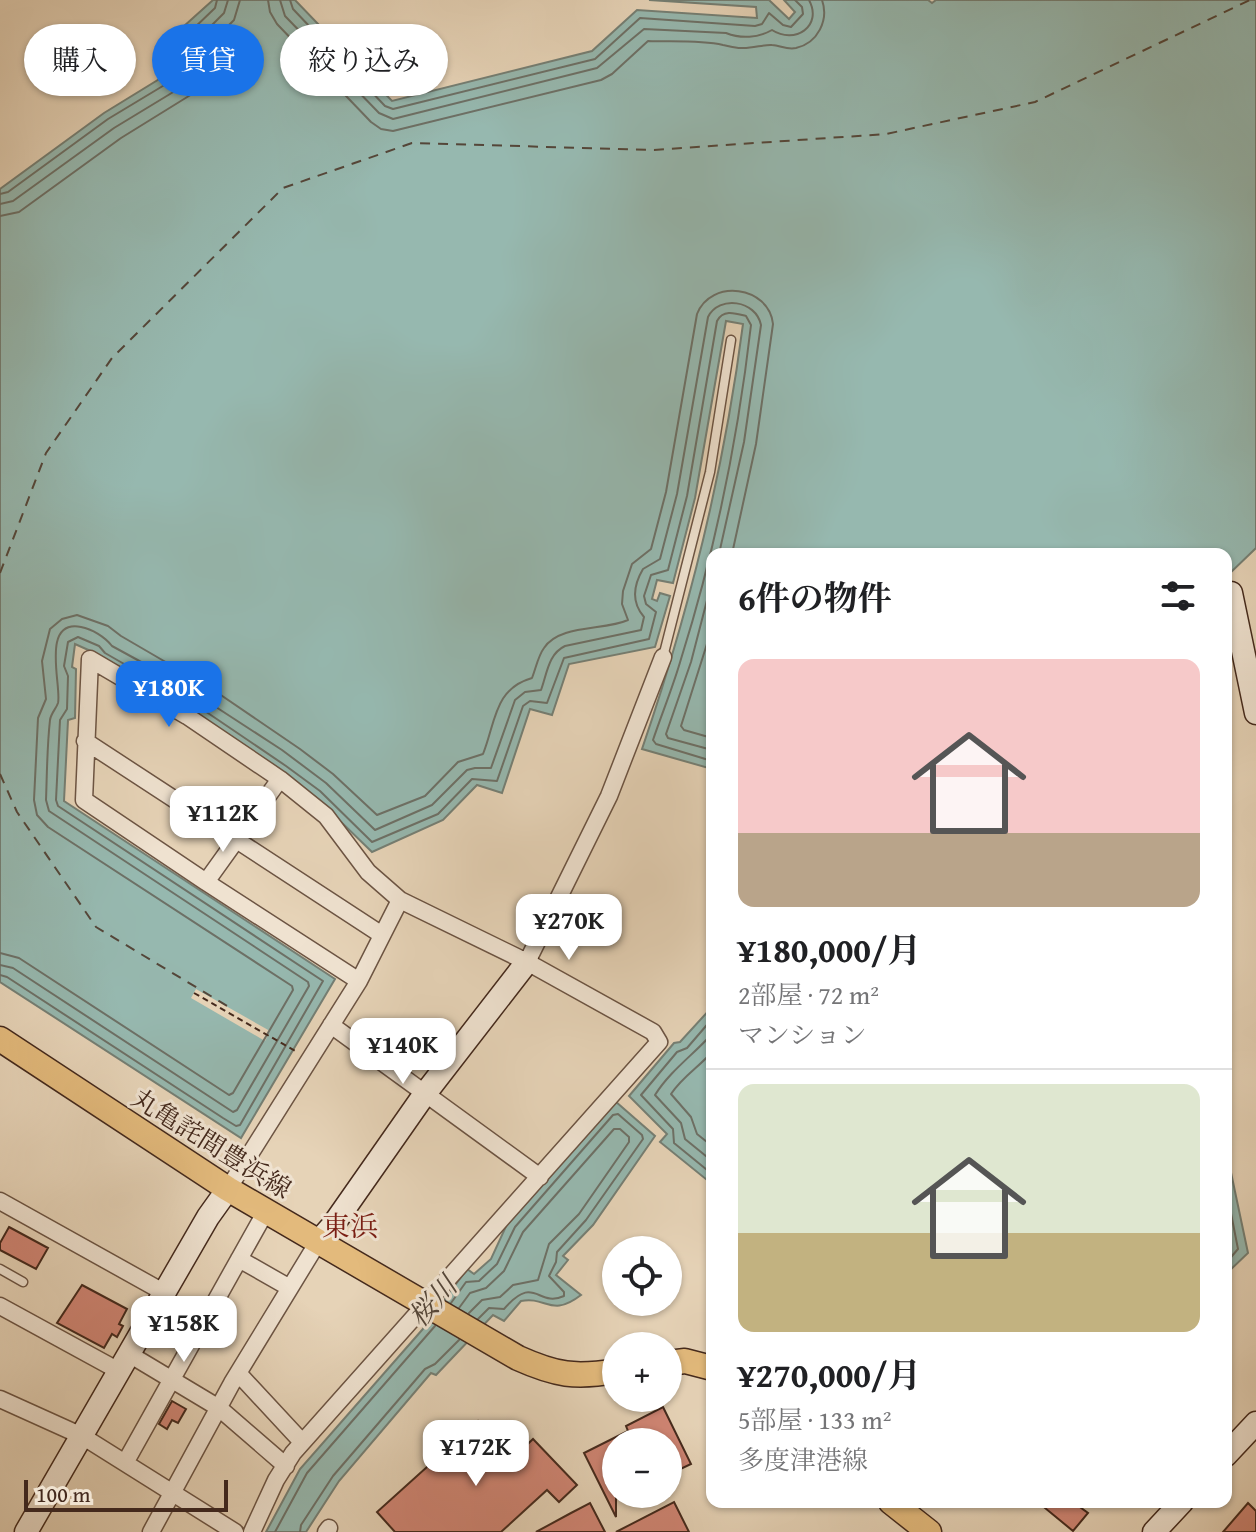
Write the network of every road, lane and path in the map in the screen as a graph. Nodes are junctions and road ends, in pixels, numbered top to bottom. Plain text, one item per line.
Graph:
1 (731, 340) dead end
2 (1232, 598) edge
3 (663, 657) joint
4 (1256, 713) edge
5 (85, 741) junction
6 (280, 779) junction
7 (237, 840) junction
8 (206, 882) junction
9 (400, 900) junction
10 (382, 935) junction
11 (527, 962) junction
12 (359, 981) junction
13 (194, 993) dead end
14 (331, 1025) junction
15 (0, 1039) edge
16 (298, 1053) dead end
17 (424, 1095) junction
18 (540, 1177) junction
19 (228, 1189) junction
20 (0, 1201) edge
21 (266, 1211) junction
22 (318, 1242) junction
23 (239, 1259) junction
24 (0, 1269) edge
25 (23, 1282) dead end
26 (290, 1288) junction
27 (165, 1293) junction
28 (428, 1304) junction
29 (0, 1306) edge
30 (682, 1361) edge
31 (124, 1362) junction
32 (706, 1366) edge
33 (238, 1373) junction
34 (602, 1373) edge
35 (173, 1380) junction
36 (0, 1399) edge
37 (219, 1408) junction
38 (1256, 1423) edge
39 (82, 1436) junction
40 (302, 1442) junction
41 (1232, 1449) edge
42 (125, 1463) junction
43 (286, 1466) junction
44 (175, 1492) junction
45 (899, 1508) edge
46 (1176, 1508) edge
47 (26, 1532) edge
48 (151, 1532) edge
49 (235, 1532) edge
50 (252, 1532) edge
51 (929, 1532) edge
52 (1154, 1532) edge

1 - 3 lane
2 - 4 main road
3 - 11 street
5 - 6 street
5 - 7 street
5 - 8 street
6 - 7 street
6 - 9 street
7 - 8 street
7 - 10 street
8 - 12 street
9 - 10 street
9 - 11 street
10 - 12 street
11 - 17 main road
11 - 18 street
12 - 14 street
13 - 16 path
14 - 17 street
14 - 19 street
15 - 19 main road, 丸亀詫間豊浜線
17 - 18 street
17 - 22 main road
18 - 28 street
19 - 21 main road, 丸亀詫間豊浜線
19 - 27 main road
20 - 27 street
21 - 22 main road, 丸亀詫間豊浜線
21 - 23 street
22 - 26 street
22 - 28 main road, 丸亀詫間豊浜線
23 - 26 street
23 - 35 street
24 - 25 lane
26 - 33 street
27 - 31 main road
28 - 34 main road, 丸亀詫間豊浜線
28 - 40 street
29 - 31 street
30 - 32 main road
31 - 35 street
31 - 39 main road
33 - 37 street
33 - 40 street
35 - 37 street
35 - 42 street
36 - 39 street
37 - 43 street
37 - 44 street
38 - 41 main road
39 - 42 street
39 - 47 main road
40 - 43 street
42 - 44 street
43 - 50 street
44 - 48 street
44 - 49 street
45 - 51 main road
46 - 52 main road

